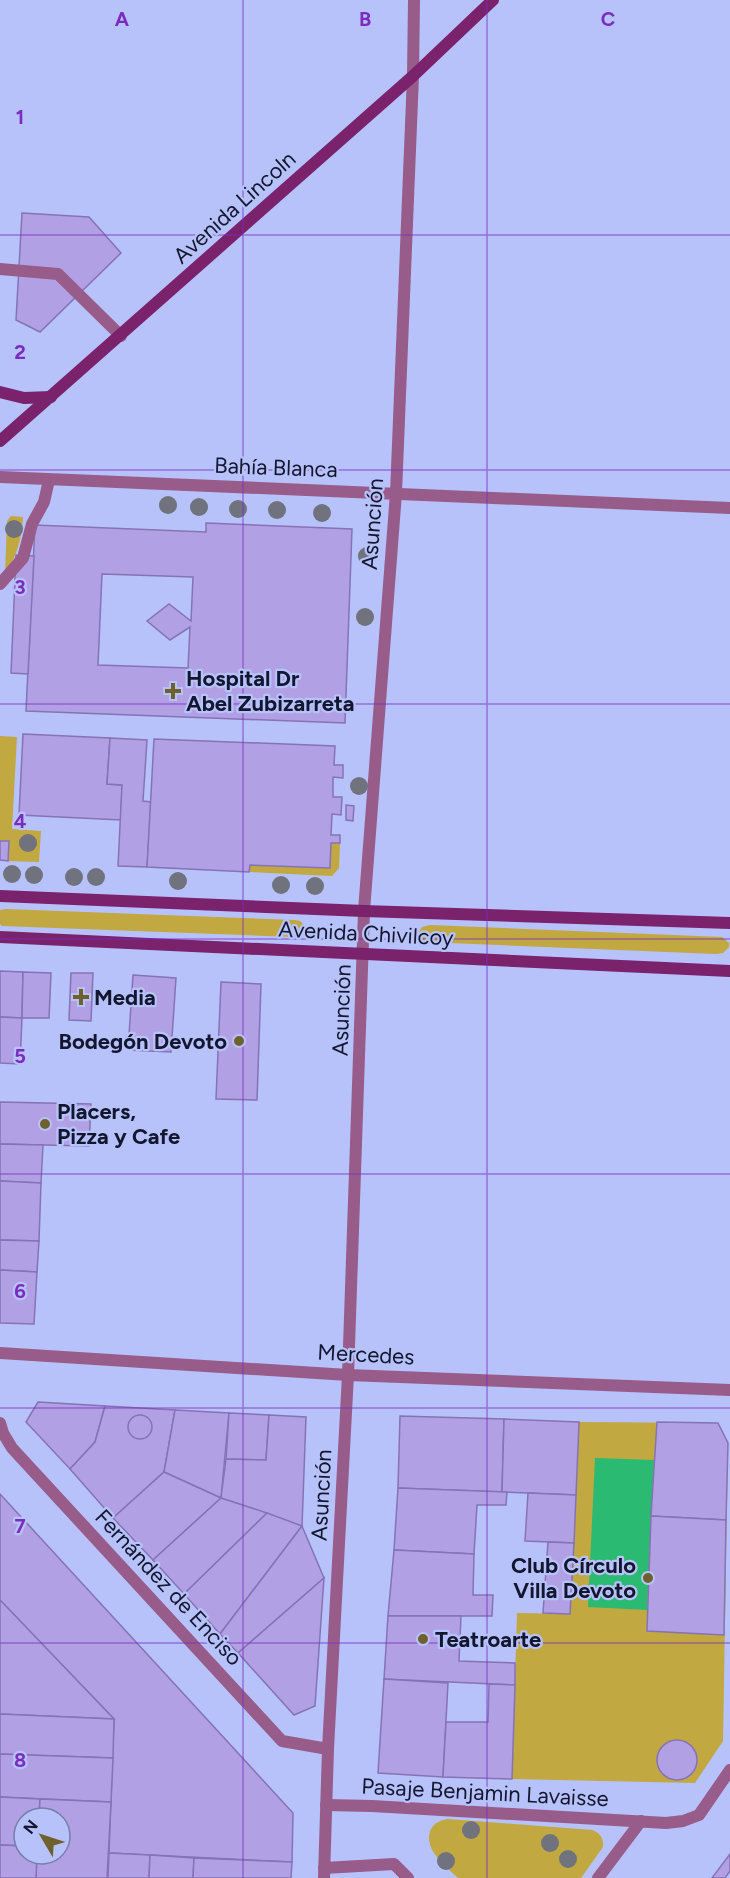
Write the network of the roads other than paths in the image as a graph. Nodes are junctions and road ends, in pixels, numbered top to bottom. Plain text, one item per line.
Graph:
1 (414, 0) edge
2 (493, 0) edge
3 (413, 76) junction
4 (0, 269) edge
5 (121, 336) junction
6 (0, 392) edge
7 (52, 397) junction
8 (0, 441) edge
9 (0, 477) edge
10 (49, 480) junction
11 (396, 493) junction
12 (730, 508) edge
13 (0, 584) edge
14 (0, 896) edge
15 (364, 911) junction
16 (730, 922) edge
17 (0, 937) edge
18 (364, 954) junction
19 (730, 970) edge
20 (0, 1353) edge
21 (348, 1375) junction
22 (730, 1390) edge
23 (0, 1423) edge
24 (328, 1749) junction
25 (730, 1770) edge
26 (326, 1805) junction
27 (642, 1821) junction
28 (324, 1873) edge
29 (408, 1878) edge
30 (598, 1878) edge

1 - 3 street, Asunción
2 - 3 street, Avenida Lincoln
3 - 5 street, Avenida Lincoln
3 - 11 street, Asunción
4 - 5 street
5 - 7 street, Avenida Lincoln
6 - 7 street
7 - 8 street, Avenida Lincoln
9 - 10 street, Bahía Blanca
10 - 11 street, Bahía Blanca
10 - 13 street
11 - 12 street, Bahía Blanca
11 - 15 street, Asunción
14 - 15 street, Avenida Chivilcoy
15 - 16 street, Avenida Chivilcoy
15 - 18 street, Asunción
17 - 18 street, Avenida Chivilcoy
18 - 19 street, Avenida Chivilcoy
18 - 21 street, Asunción
20 - 21 street, Mercedes
21 - 22 street, Mercedes
21 - 24 street, Asunción
23 - 24 street, Fernández de Enciso
24 - 26 street, Asunción
25 - 27 street, Pasaje Benjamin Lavaisse
26 - 27 street, Pasaje Benjamin Lavaisse
26 - 28 street, Asunción
27 - 30 street
28 - 29 street

